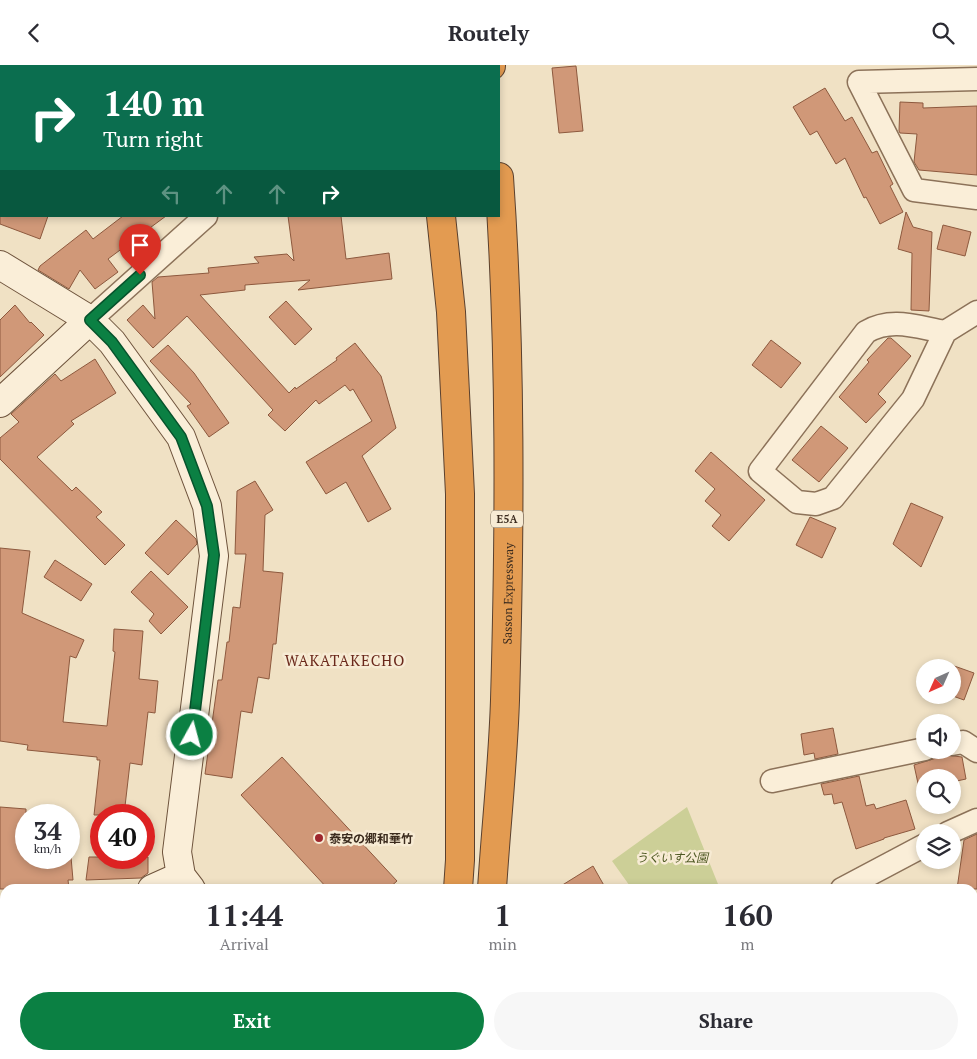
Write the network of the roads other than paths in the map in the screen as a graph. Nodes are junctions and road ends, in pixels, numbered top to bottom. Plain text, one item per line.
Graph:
1 (977, 79) edge
2 (977, 197) edge
3 (500, 201) edge
4 (205, 217) edge
5 (441, 217) edge
6 (0, 265) edge
7 (977, 312) edge
8 (90, 320) junction
9 (945, 332) junction
10 (0, 403) edge
11 (961, 742) edge
12 (916, 751) edge
13 (977, 751) edge
14 (772, 781) dead end
15 (977, 820) edge
16 (961, 827) edge
17 (916, 850) edge
18 (186, 883) edge
19 (458, 884) edge
20 (492, 884) edge
21 (851, 884) edge

1 - 2 street
3 - 20 highway, Sasson Expressway / E5A
4 - 8 street
5 - 19 highway
6 - 8 street
7 - 9 street
8 - 10 street
8 - 18 street
9 - 9 street
11 - 13 street
12 - 14 street
15 - 16 street
17 - 21 street

